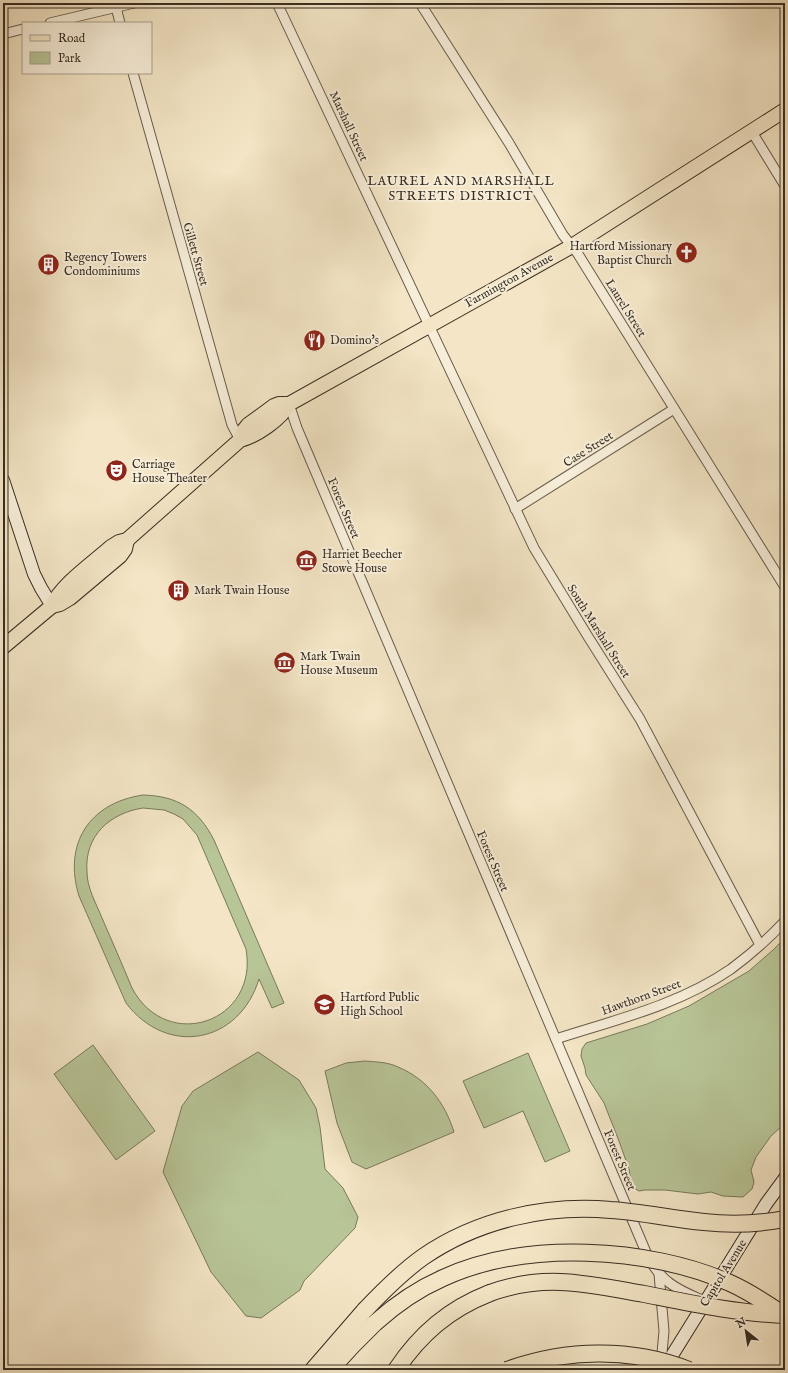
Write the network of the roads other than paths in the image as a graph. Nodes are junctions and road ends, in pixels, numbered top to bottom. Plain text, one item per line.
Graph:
1 (134, 3) edge
2 (277, 3) edge
3 (420, 3) edge
4 (116, 5) edge
5 (54, 22) edge
6 (120, 22) edge
7 (22, 29) edge
8 (3, 34) edge
9 (133, 74) edge
10 (785, 110) edge
11 (752, 132) junction
12 (785, 186) edge
13 (572, 246) junction
14 (430, 324) junction
15 (289, 404) junction
16 (674, 409) junction
17 (240, 440) junction
18 (3, 480) edge
19 (515, 510) junction
20 (785, 587) edge
21 (52, 606) junction
22 (3, 647) edge
23 (785, 921) edge
24 (760, 945) junction
25 (556, 1039) junction
26 (785, 1178) edge
27 (785, 1219) edge
28 (658, 1274) junction
29 (706, 1301) junction
30 (785, 1315) edge
31 (370, 1317) junction
32 (313, 1370) edge
33 (330, 1370) edge
34 (396, 1370) edge
35 (507, 1370) edge
36 (662, 1370) edge
37 (689, 1370) edge

1 - 4 street
2 - 14 street, Marshall Street
3 - 13 street, Laurel Street
4 - 5 street
4 - 6 street
7 - 8 street
9 - 17 street, Gillett Street
10 - 11 main road, Farmington Avenue
11 - 12 street
11 - 13 main road, Farmington Avenue
13 - 14 main road, Farmington Avenue
13 - 16 street, Laurel Street
14 - 15 main road, Farmington Avenue
14 - 19 street, South Marshall Street
15 - 17 main road, Farmington Avenue
15 - 25 street, Forest Street
16 - 19 street, Case Street
16 - 20 street, Laurel Street
17 - 21 main road, Farmington Avenue
18 - 21 main road
19 - 24 street, South Marshall Street
21 - 22 main road, Farmington Avenue
23 - 24 street, Hawthorn Street
24 - 25 street, Hawthorn Street
25 - 28 street, Forest Street
26 - 29 main road, Capitol Avenue
27 - 31 highway, bridge
28 - 29 street, Forest Street
28 - 36 street
29 - 36 main road, Capitol Avenue
30 - 31 highway, bridge
30 - 34 highway, bridge
31 - 32 highway
31 - 33 highway
35 - 37 highway, bridge

